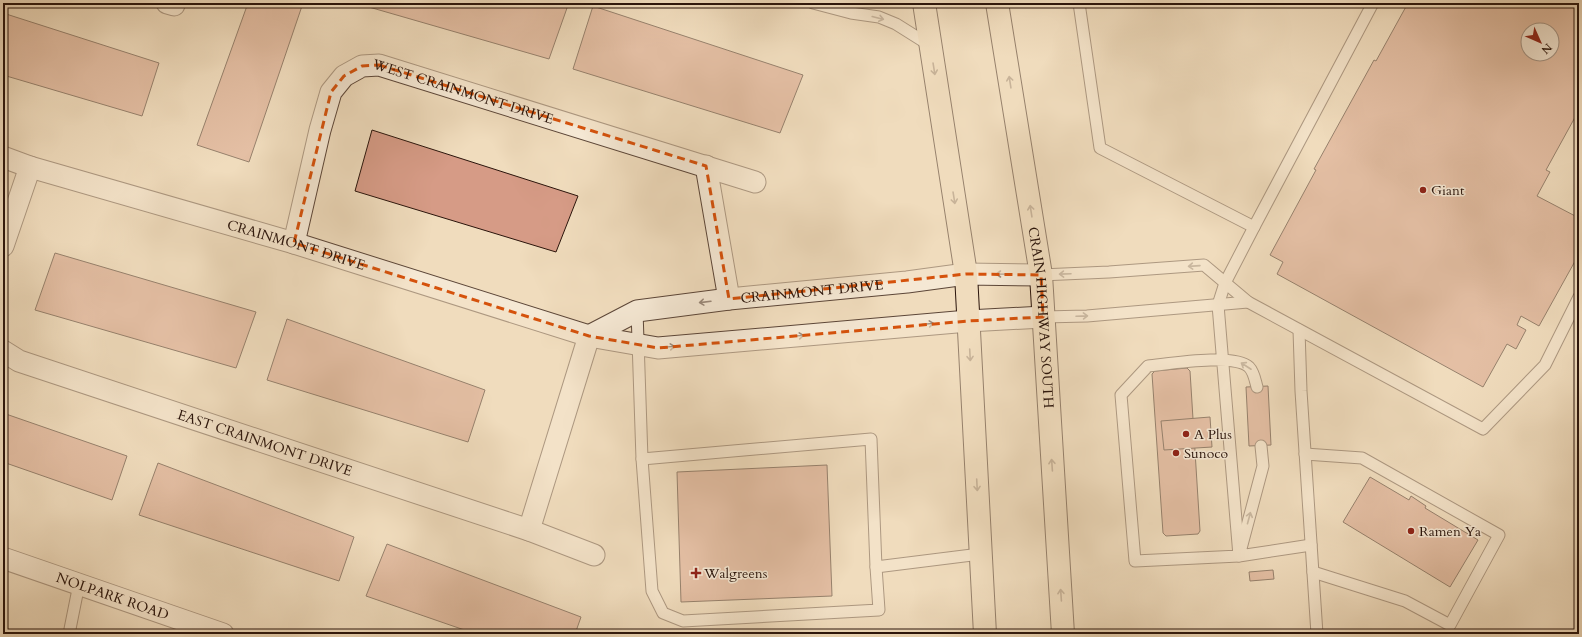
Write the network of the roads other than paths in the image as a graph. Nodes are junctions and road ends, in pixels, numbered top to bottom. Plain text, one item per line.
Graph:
1 (813, 3) edge
2 (924, 3) edge
3 (997, 3) edge
4 (1079, 3) edge
5 (1373, 3) edge
6 (931, 46) junction
7 (3, 157) edge
8 (706, 166) junction
9 (30, 167) junction
10 (755, 182) dead end
11 (1254, 227) junction
12 (294, 243) junction
13 (3, 246) edge
14 (966, 274) junction
15 (1041, 275) junction
16 (1225, 283) junction
17 (1579, 298) edge
18 (729, 299) junction
19 (1248, 302) junction
20 (1218, 305) junction
21 (637, 311) junction
22 (1043, 317) junction
23 (968, 320) junction
24 (1299, 330) junction
25 (589, 336) junction
26 (638, 344) junction
27 (3, 351) edge
28 (1222, 359) junction
29 (1257, 387) dead end
30 (1261, 446) dead end
31 (1305, 454) junction
32 (642, 459) junction
33 (529, 530) junction
34 (1311, 545) junction
35 (980, 554) junction
36 (594, 555) dead end
37 (1239, 556) junction
38 (3, 558) edge
39 (876, 567) junction
40 (1313, 572) junction
41 (79, 584) junction
42 (69, 634) edge
43 (222, 634) edge
44 (985, 634) edge
45 (1063, 634) edge
46 (1317, 634) edge

1 -> 6 lane
2 - 6 main road
15 -> 3 main road, CRAIN HIGHWAY SOUTH
4 - 11 lane
5 - 11 lane
6 -> 14 main road
7 - 9 street, CRAINMONT DRIVE
8 - 10 street, WEST CRAINMONT DRIVE
8 - 12 street, WEST CRAINMONT DRIVE
8 - 18 street
9 - 12 street, CRAINMONT DRIVE
9 - 13 street
11 - 16 lane
12 - 25 street, CRAINMONT DRIVE
15 -> 14 street, CRAINMONT DRIVE
14 - 18 street, CRAINMONT DRIVE
14 - 23 main road
16 -> 15 lane
15 - 22 main road, CRAIN HIGHWAY SOUTH
16 - 19 lane
16 - 20 lane
17 - 24 lane
18 -> 21 street, CRAINMONT DRIVE
19 - 20 lane
19 - 24 lane
22 -> 20 lane
20 - 28 lane
21 - 25 street, CRAINMONT DRIVE
21 - 26 lane
22 - 23 street, CRAINMONT DRIVE
45 -> 22 main road, CRAIN HIGHWAY SOUTH
26 -> 23 street, CRAINMONT DRIVE
23 -> 35 main road
24 - 31 lane
25 - 26 street, CRAINMONT DRIVE
25 - 33 street
26 - 32 lane
27 - 33 street, EAST CRAINMONT DRIVE
29 -> 28 lane
28 - 37 lane
28 - 37 lane
37 -> 30 lane
31 - 34 lane
31 - 40 lane
32 - 39 lane
32 - 39 lane
33 - 36 street, EAST CRAINMONT DRIVE
34 - 37 lane
34 - 40 lane
35 - 39 lane
35 - 44 main road
38 - 41 street, NOLPARK ROAD
40 - 46 lane
41 - 42 lane
41 - 43 street, NOLPARK ROAD

